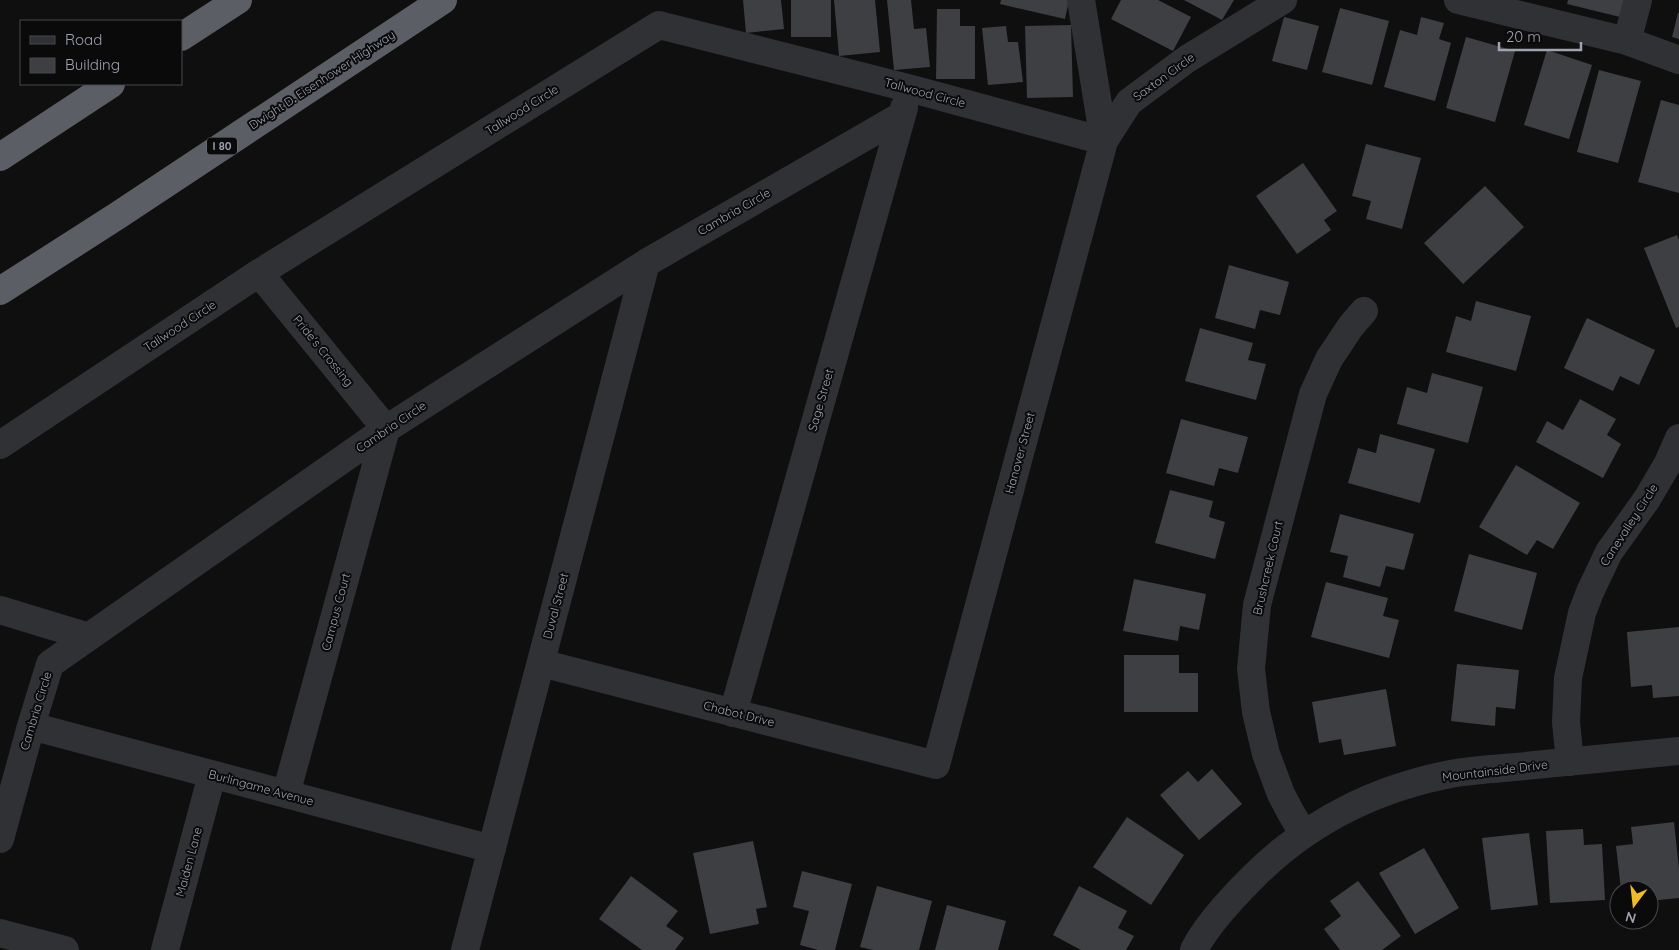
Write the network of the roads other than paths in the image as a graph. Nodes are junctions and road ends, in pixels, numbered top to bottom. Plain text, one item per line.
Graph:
1 (238, 0) edge
2 (443, 0) edge
3 (1081, 0) edge
4 (1283, 0) edge
5 (1458, 0) edge
6 (1638, 0) edge
7 (182, 37) edge
8 (1627, 41) junction
9 (1679, 60) edge
10 (109, 85) edge
11 (912, 89) junction
12 (901, 116) junction
13 (1104, 141) junction
14 (0, 157) edge
15 (646, 263) junction
16 (260, 273) junction
17 (0, 291) edge
18 (1364, 311) dead end
19 (386, 429) junction
20 (1679, 438) edge
21 (0, 444) edge
22 (0, 610) edge
23 (89, 637) junction
24 (541, 663) junction
25 (733, 713) junction
26 (31, 726) junction
27 (1679, 751) edge
28 (1570, 762) junction
29 (936, 765) joint
30 (212, 775) junction
31 (286, 794) junction
32 (1303, 833) junction
33 (0, 839) edge
34 (492, 849) junction
35 (0, 933) edge
36 (64, 950) edge
37 (165, 950) edge
38 (466, 950) edge
39 (1194, 950) edge

1 - 7 highway
2 - 17 highway, Dwight D. Eisenhower Highway / I 80
3 - 13 street
4 - 13 street, Saxton Circle
5 - 8 street
6 - 8 street
8 - 9 street
10 - 14 highway
11 - 12 street, Sage Street
11 - 13 street, Tallwood Circle
11 - 16 street, Tallwood Circle
12 - 15 street, Cambria Circle
12 - 25 street, Sage Street
13 - 29 street, Hanover Street
15 - 19 street, Cambria Circle
15 - 24 street, Duval Street
16 - 19 street, Pride's Crossing
16 - 21 street, Tallwood Circle
18 - 32 street, Brushcreek Court
19 - 23 street, Cambria Circle
19 - 31 street, Campus Court
20 - 28 street, Canevalley Circle
22 - 23 street
23 - 26 street, Cambria Circle
24 - 25 street, Chabot Drive
24 - 34 street, Duval Street
25 - 29 street, Chabot Drive
26 - 30 street, Burlingame Avenue
26 - 33 street, Cambria Circle
27 - 28 street, Mountainside Drive
28 - 32 street, Mountainside Drive
30 - 31 street, Burlingame Avenue
30 - 37 street, Maiden Lane
31 - 34 street, Burlingame Avenue
32 - 39 street, Mountainside Drive
34 - 38 street, Duval Street
35 - 36 street

